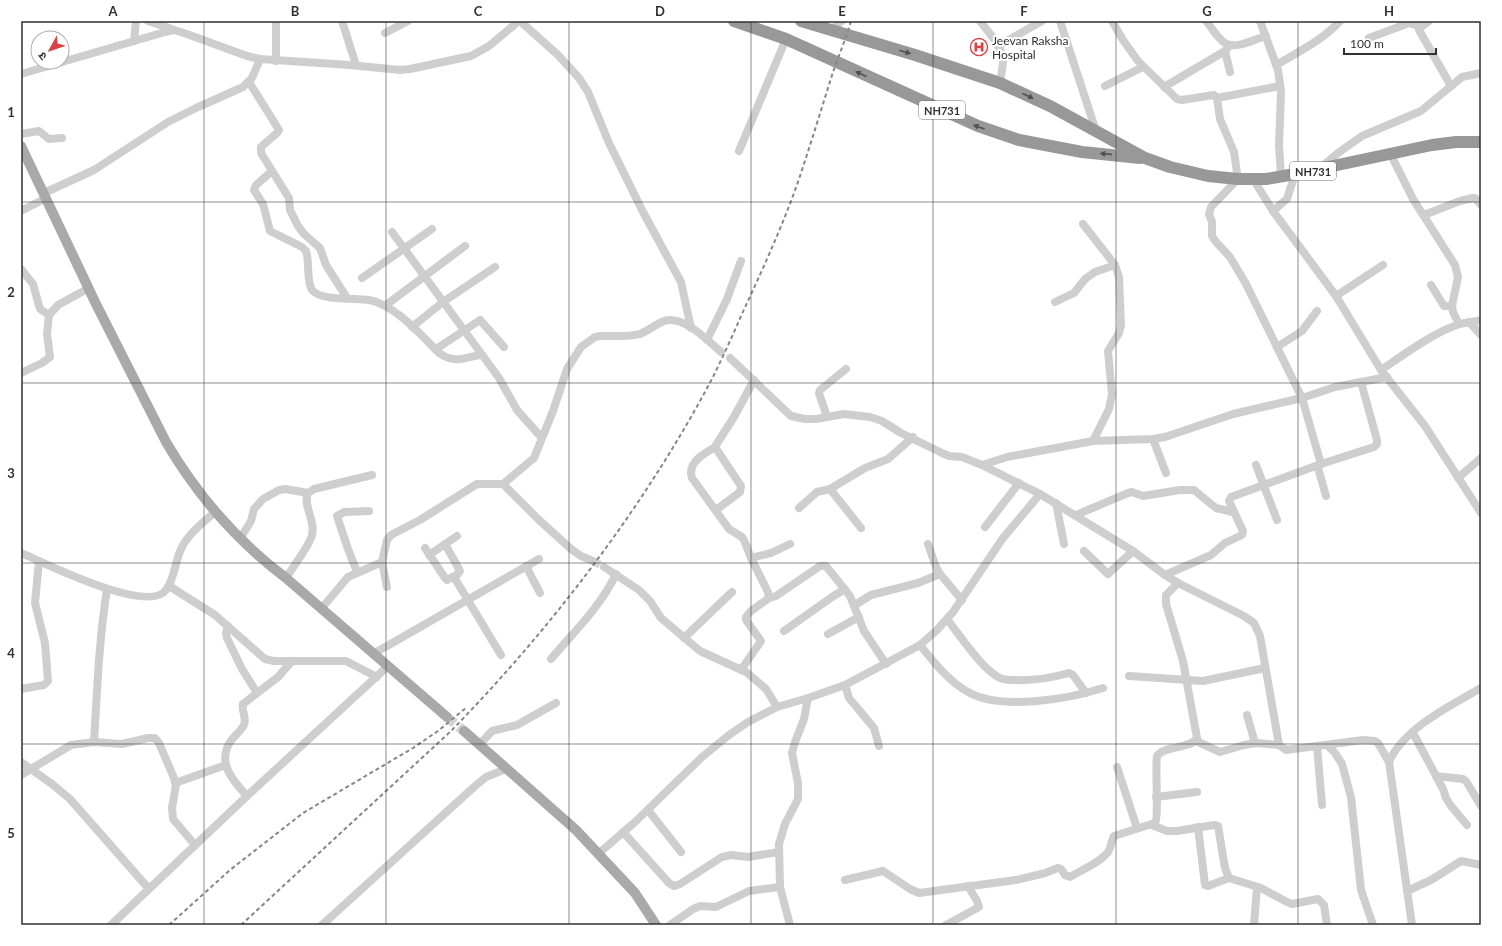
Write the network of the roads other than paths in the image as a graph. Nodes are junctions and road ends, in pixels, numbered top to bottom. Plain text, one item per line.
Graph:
1 (136, 21) edge
2 (148, 21) edge
3 (276, 21) edge
4 (342, 21) edge
5 (408, 21) edge
6 (520, 21) edge
7 (734, 21) edge
8 (801, 21) edge
9 (842, 21) edge
10 (980, 21) edge
11 (1042, 21) edge
12 (1060, 21) edge
13 (1112, 21) edge
14 (1206, 21) edge
15 (1260, 21) edge
16 (1340, 21) edge
17 (1429, 21) edge
18 (1421, 27) junction
19 (174, 30) junction
20 (831, 30) junction
21 (385, 33) dead end
22 (1266, 36) junction
23 (1369, 38) dead end
24 (786, 39) junction
25 (134, 41) junction
26 (998, 46) junction
27 (1228, 48) junction
28 (260, 59) junction
29 (276, 61) junction
30 (1276, 65) junction
31 (356, 66) junction
32 (1143, 66) junction
33 (1230, 72) dead end
34 (1481, 73) edge
35 (21, 74) edge
36 (250, 82) junction
37 (1000, 83) junction
38 (1105, 86) dead end
39 (1280, 86) junction
40 (1451, 86) junction
41 (1164, 87) junction
42 (1217, 98) junction
43 (1096, 132) junction
44 (21, 134) edge
45 (62, 138) dead end
46 (1481, 142) edge
47 (21, 146) edge
48 (739, 151) dead end
49 (1390, 153) junction
50 (1145, 158) junction
51 (1318, 169) junction
52 (272, 171) junction
53 (1295, 174) junction
54 (1281, 176) junction
55 (1238, 179) junction
56 (1253, 179) junction
57 (45, 195) junction
58 (1481, 205) edge
59 (21, 211) edge
60 (1273, 212) junction
61 (1424, 215) junction
62 (1083, 224) dead end
63 (432, 229) dead end
64 (392, 232) dead end
65 (316, 245) junction
66 (465, 246) dead end
67 (302, 247) junction
68 (404, 248) junction
69 (741, 261) dead end
70 (1115, 265) junction
71 (1383, 265) dead end
72 (495, 267) dead end
73 (21, 269) edge
74 (424, 276) junction
75 (362, 278) dead end
76 (1431, 285) dead end
77 (90, 290) junction
78 (1336, 296) junction
79 (347, 298) junction
80 (444, 302) junction
81 (1055, 302) dead end
82 (386, 305) junction
83 (1452, 306) junction
84 (1318, 311) dead end
85 (49, 314) junction
86 (1481, 320) edge
87 (1469, 322) junction
88 (1458, 324) junction
89 (412, 327) junction
90 (692, 328) junction
91 (464, 330) junction
92 (1481, 334) edge
93 (707, 340) junction
94 (504, 347) dead end
95 (1276, 347) junction
96 (436, 350) junction
97 (721, 352) dead end
98 (483, 356) junction
99 (730, 358) dead end
100 (846, 369) dead end
101 (1382, 370) junction
102 (21, 373) edge
103 (1387, 376) junction
104 (754, 380) junction
105 (1361, 382) junction
106 (1302, 398) junction
107 (827, 417) junction
108 (541, 437) junction
109 (913, 437) junction
110 (1153, 439) junction
111 (1093, 441) junction
112 (716, 447) junction
113 (1481, 458) edge
114 (1321, 464) junction
115 (982, 465) junction
116 (1256, 465) dead end
117 (1166, 473) dead end
118 (372, 475) dead end
119 (1458, 478) junction
120 (1018, 483) junction
121 (503, 484) junction
122 (1264, 484) junction
123 (830, 489) junction
124 (308, 493) junction
125 (1040, 494) junction
126 (1326, 496) dead end
127 (1056, 503) junction
128 (799, 508) dead end
129 (716, 510) junction
130 (369, 511) dead end
131 (215, 512) junction
132 (1234, 512) junction
133 (1481, 513) edge
134 (1076, 515) junction
135 (1276, 520) dead end
136 (985, 527) dead end
137 (861, 528) dead end
138 (457, 536) dead end
139 (240, 539) junction
140 (445, 544) junction
141 (790, 544) dead end
142 (928, 544) dead end
143 (1064, 544) dead end
144 (1084, 551) dead end
145 (1133, 551) junction
146 (21, 553) edge
147 (751, 558) junction
148 (539, 559) dead end
149 (39, 561) junction
150 (593, 561) tunnel mouth
151 (382, 562) junction
152 (526, 566) junction
153 (604, 567) tunnel mouth
154 (358, 572) junction
155 (616, 574) junction
156 (940, 574) junction
157 (1165, 575) junction
158 (454, 577) junction
159 (286, 578) junction
160 (1178, 583) junction
161 (169, 586) junction
162 (387, 587) dead end
163 (107, 589) junction
164 (845, 589) junction
165 (732, 592) dead end
166 (540, 593) dead end
167 (769, 598) junction
168 (468, 600) junction
169 (962, 600) junction
170 (854, 605) junction
171 (321, 609) junction
172 (859, 617) junction
173 (947, 619) junction
174 (228, 626) junction
175 (784, 631) dead end
176 (828, 634) dead end
177 (684, 638) junction
178 (920, 645) junction
179 (373, 654) junction
180 (501, 655) dead end
181 (551, 659) dead end
182 (292, 660) junction
183 (886, 664) junction
184 (388, 666) junction
185 (1265, 668) junction
186 (741, 670) junction
187 (1129, 676) dead end
188 (376, 677) junction
189 (1188, 680) junction
190 (845, 685) junction
191 (1103, 688) dead end
192 (1481, 688) edge
193 (21, 689) edge
194 (257, 693) junction
195 (1086, 693) junction
196 (808, 698) junction
197 (556, 703) dead end
198 (777, 707) junction
199 (1247, 715) dead end
200 (447, 717) tunnel mouth
201 (464, 731) tunnel mouth
202 (1413, 733) junction
203 (1196, 741) junction
204 (94, 742) junction
205 (1254, 743) junction
206 (480, 745) junction
207 (1278, 745) junction
208 (1327, 745) junction
209 (879, 746) dead end
210 (1317, 746) junction
211 (21, 762) edge
212 (1389, 762) junction
213 (226, 765) junction
214 (1117, 767) dead end
215 (506, 769) junction
216 (32, 770) junction
217 (21, 775) edge
218 (1436, 776) junction
219 (175, 783) junction
220 (1197, 792) dead end
221 (247, 796) junction
222 (1156, 797) junction
223 (1322, 805) dead end
224 (1481, 806) edge
225 (648, 810) junction
226 (1152, 825) junction
227 (1467, 826) dead end
228 (1198, 827) junction
229 (1137, 828) junction
230 (623, 832) junction
231 (195, 845) junction
232 (681, 852) dead end
233 (779, 852) junction
234 (598, 854) junction
235 (1481, 865) edge
236 (1229, 878) junction
237 (845, 880) dead end
238 (968, 886) junction
239 (780, 887) junction
240 (1257, 887) junction
241 (149, 889) junction
242 (1407, 891) junction
243 (111, 925) edge
244 (322, 925) edge
245 (656, 925) edge
246 (670, 925) edge
247 (790, 925) edge
248 (946, 925) edge
249 (1254, 925) edge
250 (1328, 925) edge
251 (1374, 925) edge
252 (1412, 925) edge

1 - 25 street
2 - 19 street
3 - 29 street
4 - 31 street
5 - 21 street
6 - 31 street
6 - 90 street
7 - 24 highway, NH731
8 - 20 highway, NH731
9 - 20 street
10 - 26 street
11 - 26 street
12 - 43 street
13 - 32 street
14 - 27 street
15 - 22 street
16 - 30 street
17 - 18 street
18 - 23 street
18 - 40 street
19 - 25 street
19 - 28 street
20 -> 37 highway, NH731
22 - 27 street
22 - 30 street
24 - 48 street
50 -> 24 highway, NH731
25 - 35 street
26 - 37 street
27 - 33 street
27 - 41 street
28 - 29 street
28 - 36 street
29 - 31 street
30 - 39 street
32 - 38 street
32 - 41 street
34 - 40 street
36 - 52 street
36 - 57 street
37 -> 43 highway, NH731
39 - 42 street
39 - 54 street
40 - 51 street
41 - 42 street
42 - 55 street
43 - 50 highway, NH731
44 - 45 street
46 - 49 highway, NH731
47 - 57 main road
49 - 51 highway, NH731
49 - 61 street
50 - 55 highway, NH731
51 - 53 highway, NH731
52 - 65 street
52 - 67 street
53 - 54 highway, NH731
53 - 60 street
54 - 56 highway, NH731
55 - 56 highway, NH731
55 - 95 street
56 - 60 street
57 - 59 street
57 - 77 main road
58 - 61 street
60 - 78 street
61 - 83 street
62 - 70 street
63 - 68 street
64 - 68 street
65 - 67 street
65 - 79 street
66 - 74 street
67 - 79 street
68 - 74 street
68 - 75 street
69 - 93 street
70 - 81 street
70 - 111 street
71 - 78 street
72 - 80 street
73 - 85 street
74 - 80 street
74 - 82 street
76 - 83 street
77 - 85 street
77 - 131 main road
78 - 101 street
79 - 82 street
80 - 89 street
80 - 91 street
82 - 89 street
83 - 88 street
84 - 95 street
85 - 102 street
86 - 87 street
87 - 88 street
87 - 92 street
88 - 101 street
89 - 96 street
90 - 93 street
90 - 108 street
91 - 94 street
91 - 96 street
91 - 98 street
93 - 97 street
95 - 106 street
96 - 98 street
98 - 108 street
99 - 104 street
100 - 107 street
101 - 103 street
103 - 105 street
103 - 119 street
104 - 107 street
104 - 112 street
105 - 106 street
105 - 114 street
106 - 110 street
106 - 114 street
107 - 109 street
108 - 121 street
109 - 115 street
109 - 123 street
110 - 111 street
110 - 117 street
111 - 115 street
112 - 129 street
112 - 129 street
113 - 119 street
114 - 122 street
114 - 126 street
115 - 120 street
116 - 122 street
118 - 124 street
119 - 133 street
120 - 125 street
120 - 136 street
121 - 150 street
121 - 151 street
122 - 132 street
122 - 135 street
123 - 128 street
123 - 137 street
124 - 139 street
124 - 159 street
125 - 127 street
125 - 169 street
127 - 134 street
127 - 143 street
129 - 147 street
130 - 154 street
131 - 139 main road
131 - 161 street
132 - 134 street
132 - 157 street
134 - 145 street
138 - 140 street
139 - 159 main road
140 - 158 street
140 - 158 street
141 - 147 street
142 - 156 street
144 - 145 street
145 - 157 street
146 - 149 street
147 - 167 street
148 - 152 street
149 - 163 street
149 - 193 street
151 - 154 street
151 - 162 street
152 - 166 street
152 - 168 street
153 - 155 street
154 - 171 street
155 - 177 street
155 - 181 street
156 - 169 street
156 - 170 street
157 - 160 street
158 - 168 street
159 - 171 main road
160 - 185 street
160 - 189 street
161 - 163 street
161 - 174 street
163 - 204 street
164 - 167 street
164 - 170 street
164 - 175 street
165 - 177 street
167 - 186 street
168 - 179 street
168 - 180 street
169 - 173 street
170 - 172 street
171 - 179 main road
172 - 176 street
172 - 183 street
173 - 178 street
173 - 195 street
174 - 182 street
174 - 194 street
177 - 186 street
178 - 183 street
178 - 195 street
179 - 184 main road
182 - 188 street
182 - 194 street
183 - 190 street
184 - 188 street
184 - 200 main road
185 - 189 street
185 - 207 street
186 - 198 street
187 - 189 street
188 - 221 street
189 - 203 street
190 - 196 street
190 - 209 street
191 - 195 street
192 - 202 street
194 - 213 street
196 - 198 street
196 - 233 street
197 - 206 street
198 - 225 street
199 - 205 street
201 - 206 main road
202 - 212 street
202 - 218 street
203 - 205 street
203 - 222 street
204 - 216 street
204 - 219 street
205 - 207 street
206 - 215 main road
207 - 210 street
208 - 210 street
208 - 212 street
208 - 251 street
210 - 223 street
211 - 216 street
212 - 242 street
213 - 219 street
213 - 221 street
214 - 229 street
215 - 234 main road
215 - 244 street
216 - 217 street
216 - 241 street
218 - 224 street
218 - 227 street
219 - 231 street
220 - 222 street
221 - 231 street
222 - 226 street
225 - 230 street
225 - 232 street
226 - 228 street
226 - 229 street
228 - 236 street
228 - 236 street
229 - 238 street
230 - 233 street
230 - 234 street
231 - 241 street
233 - 239 street
234 - 245 main road
235 - 242 street
236 - 240 street
237 - 238 street
238 - 248 street
239 - 246 street
239 - 247 street
240 - 249 street
240 - 250 street
241 - 243 street
242 - 252 street

